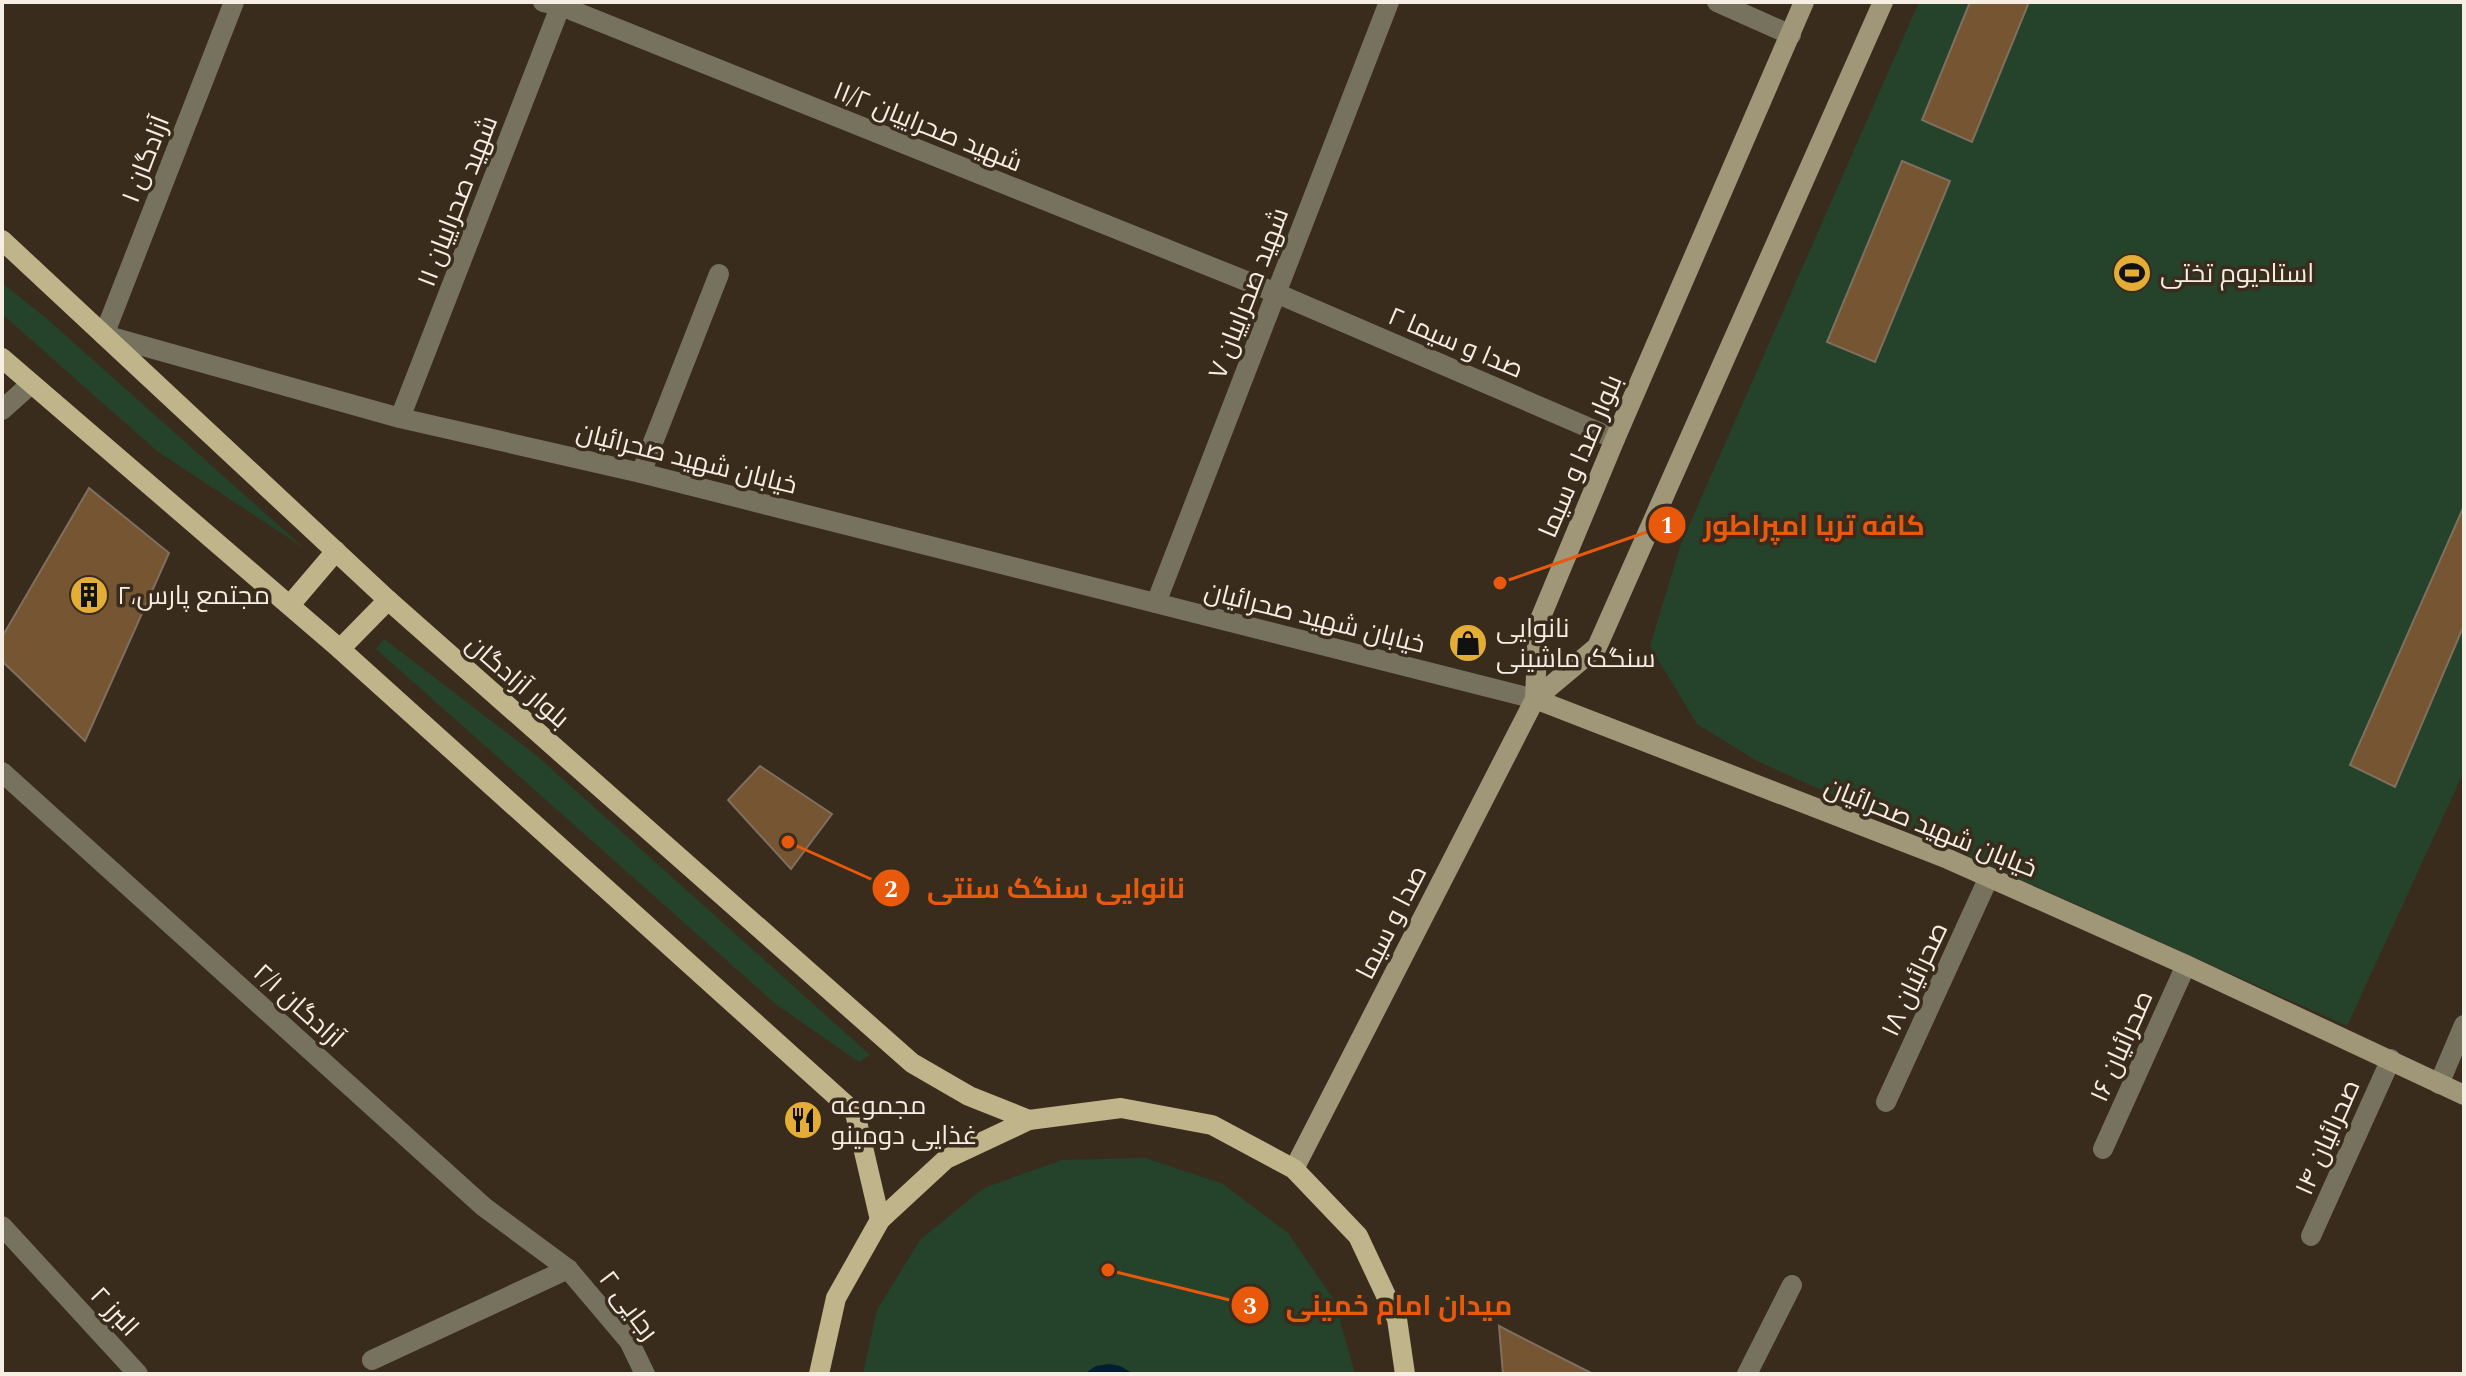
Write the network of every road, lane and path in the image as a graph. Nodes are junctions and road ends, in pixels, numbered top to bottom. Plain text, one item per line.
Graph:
1 (234, 2) edge
2 (1389, 2) edge
3 (1717, 2) edge
4 (1804, 2) edge
5 (1883, 2) edge
6 (555, 3) edge
7 (1791, 35) junction
8 (2, 240) edge
9 (719, 274) dead end
10 (1276, 293) junction
11 (104, 335) junction
12 (2, 358) edge
13 (31, 384) junction
14 (2, 410) edge
15 (400, 418) junction
16 (1615, 439) junction
17 (641, 473) junction
18 (336, 551) junction
19 (388, 600) junction
20 (1156, 603) junction
21 (290, 605) junction
22 (340, 649) junction
23 (1535, 699) junction
24 (2, 772) edge
25 (1989, 877) junction
26 (2186, 965) junction
27 (2464, 1025) edge
28 (2391, 1059) junction
29 (2439, 1084) junction
30 (2464, 1095) edge
31 (1886, 1102) dead end
32 (1029, 1120) junction
33 (2103, 1149) dead end
34 (1294, 1169) junction
35 (880, 1220) junction
36 (2, 1226) edge
37 (2311, 1236) dead end
38 (568, 1269) junction
39 (1792, 1285) dead end
40 (372, 1360) dead end
41 (138, 1374) edge
42 (645, 1374) edge
43 (819, 1374) edge
44 (1405, 1374) edge
45 (1747, 1374) edge

1 - 11 street, آزادگان ۱
2 - 10 street, شهید صحراییان ۷
3 - 7 street
4 - 7 main road, بلوار صدا و سیما
5 - 23 main road
6 - 10 street, شهید صحراییان ۱۱/۲
6 - 15 street, شهید صحراییان ۱۱
7 - 16 main road, بلوار صدا و سیما
8 - 11 main road, بلوار آزادگان
9 - 17 street
10 - 16 street, صدا و سیما ۲
10 - 20 street, شهید صحراییان ۷
11 - 15 street, خیابان شهید صحرائیان
11 - 18 main road, بلوار آزادگان
12 - 13 main road
13 - 14 street
13 - 21 main road
15 - 17 street, خیابان شهید صحرائیان
16 - 23 main road, بلوار صدا و سیما
17 - 20 street, خیابان شهید صحرائیان
18 - 19 main road, بلوار آزادگان
18 - 21 main road
19 - 22 main road
19 - 32 main road, بلوار آزادگان
20 - 23 street, خیابان شهید صحرائیان
21 - 22 main road
22 - 35 main road
23 - 25 main road, خیابان شهید صحرائیان
23 - 34 main road, صدا و سیما
24 - 38 street, آزادگان ۲/۱
25 - 26 main road, خیابان شهید صحرائیان
25 - 31 street, صحرائیان ۱۸
26 - 28 main road, خیابان شهید صحرائیان
26 - 33 street, صحرائیان ۱۶
27 - 29 street
28 - 29 main road, خیابان شهید صحرائیان
28 - 37 street, صحرائیان ۱۴
29 - 30 main road, خیابان شهید صحرائیان
32 - 34 main road
32 - 35 main road
34 - 44 main road
35 - 43 main road
36 - 41 street, البرز ۲
38 - 40 street
38 - 42 street, رجایی ۲
39 - 45 street

